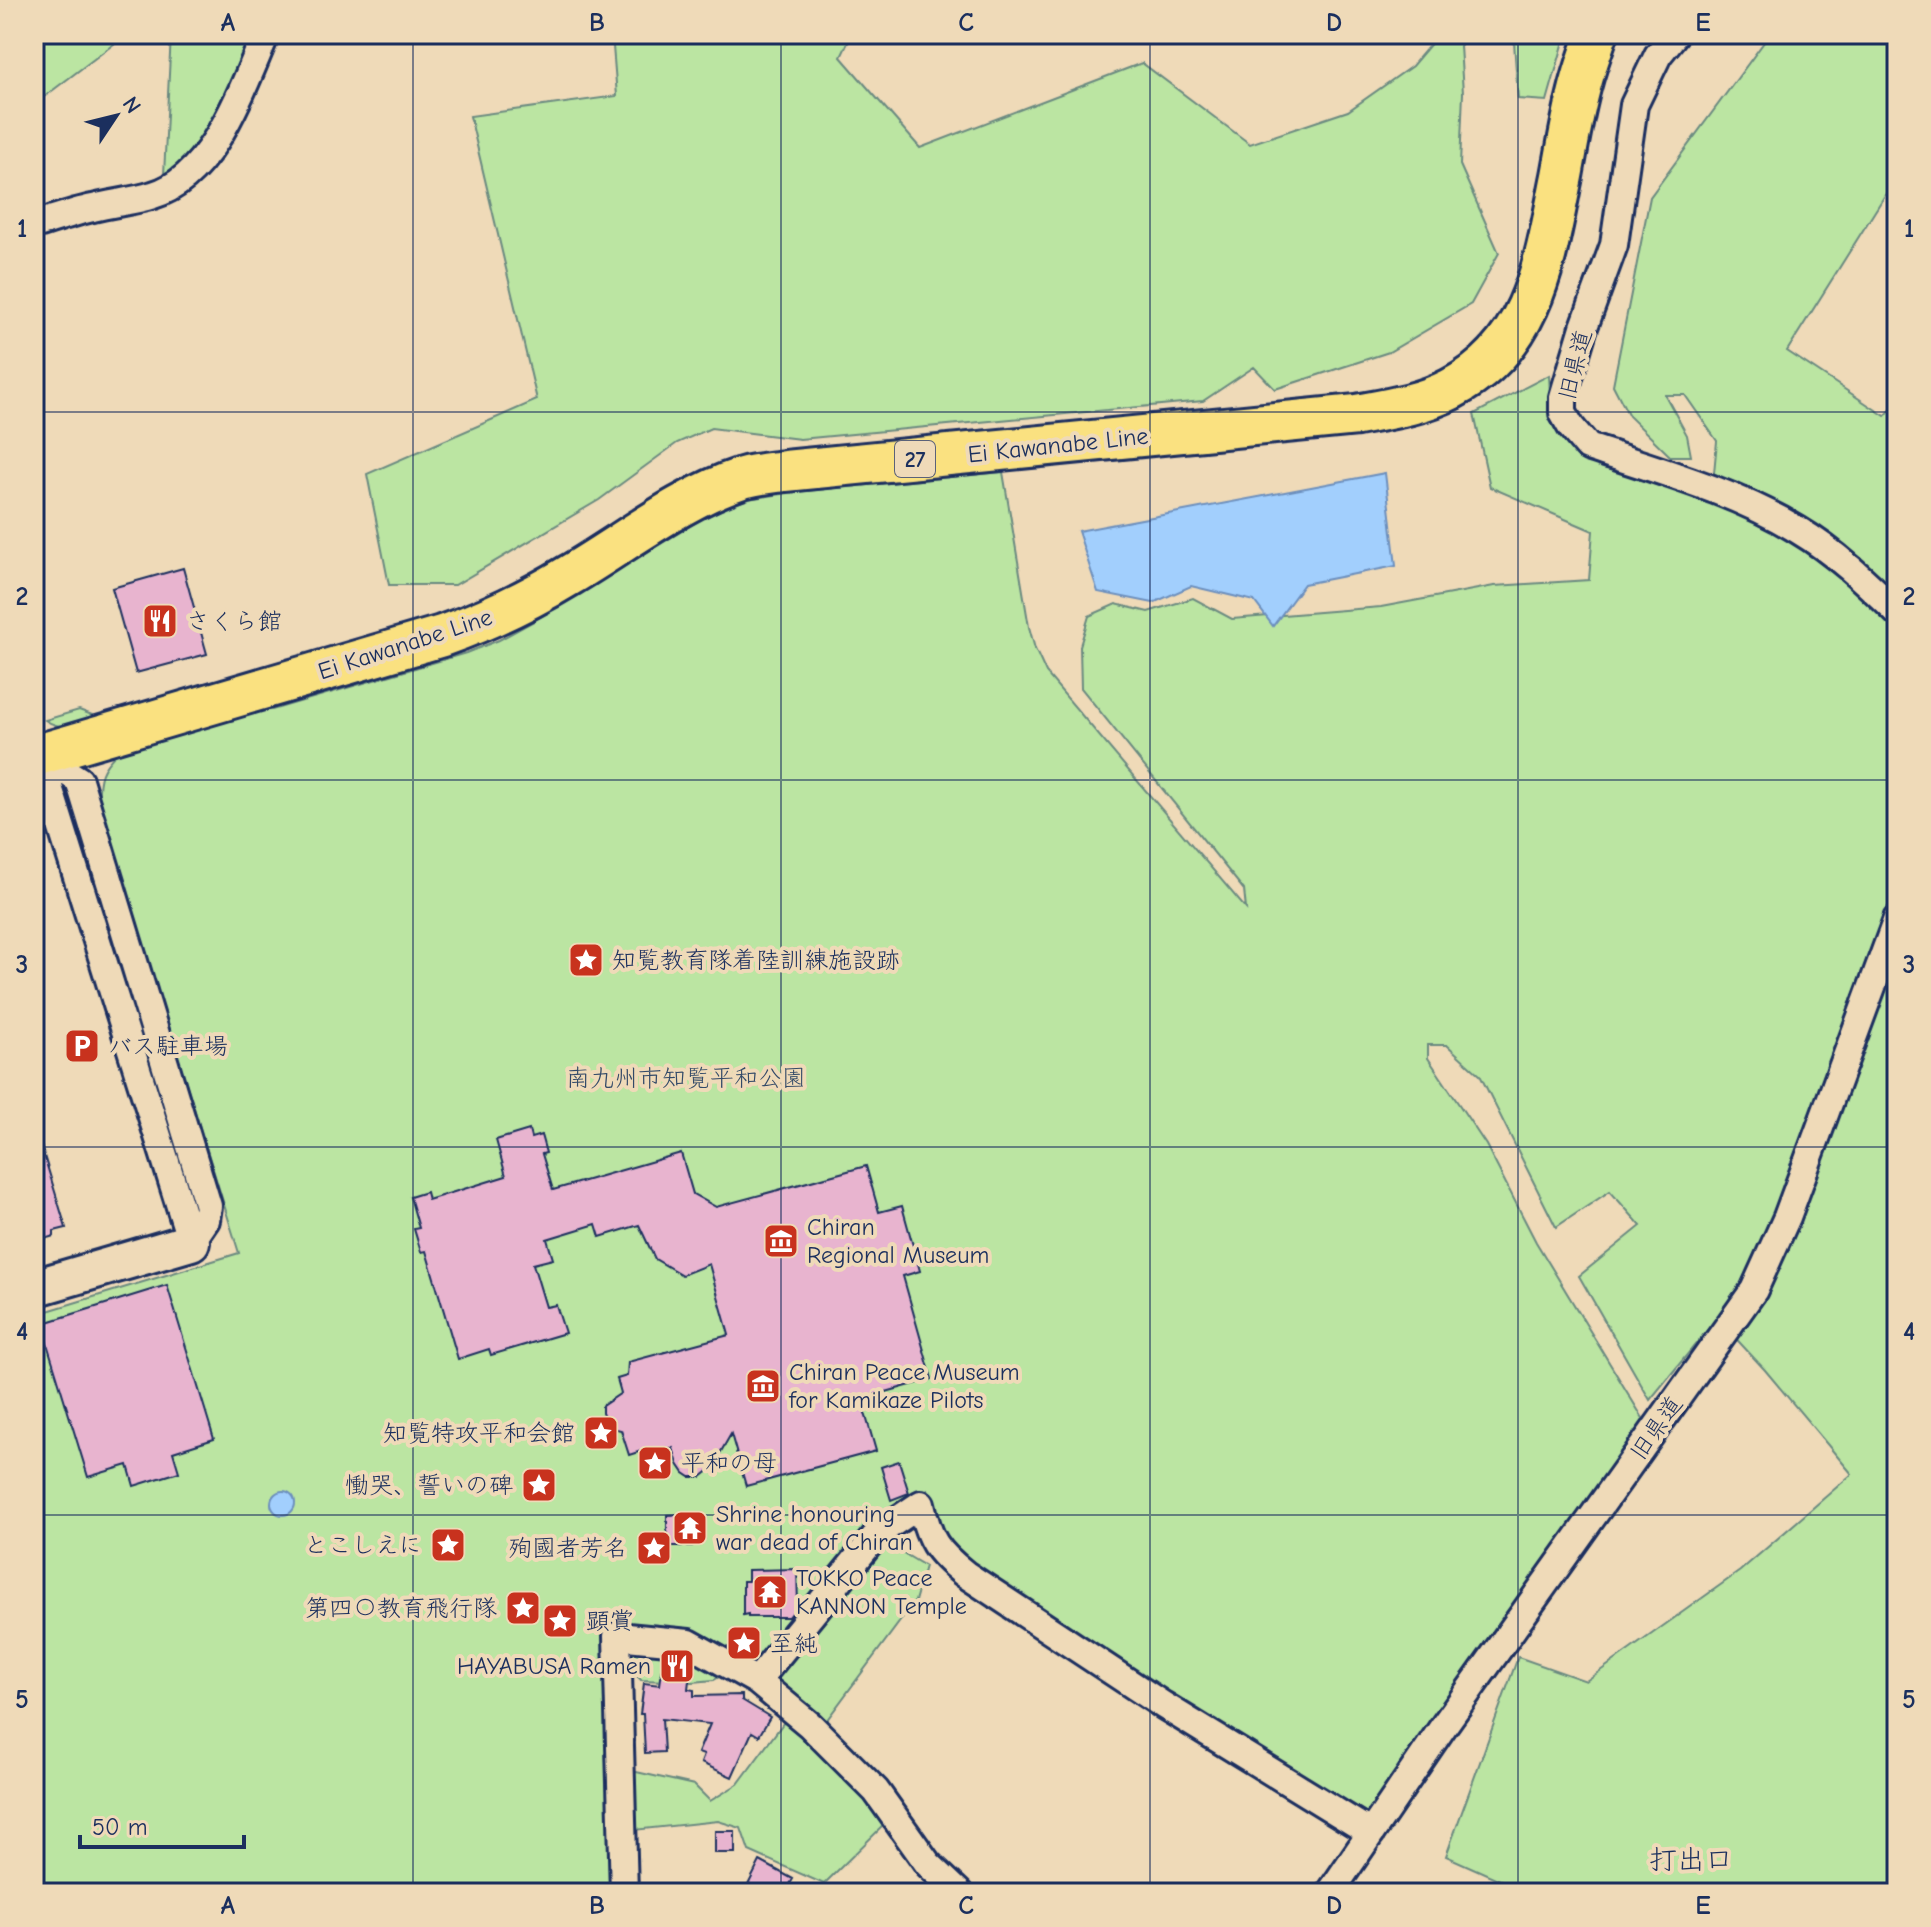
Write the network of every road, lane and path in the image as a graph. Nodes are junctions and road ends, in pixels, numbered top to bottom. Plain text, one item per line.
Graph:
1 (266, 34) edge
2 (1597, 34) edge
3 (1675, 34) edge
4 (34, 225) edge
5 (1897, 612) edge
6 (36, 749) edge
7 (1897, 919) edge
8 (191, 1242) joint
9 (34, 1288) edge
10 (757, 1681) junction
11 (1371, 1833) junction
12 (624, 1893) edge
13 (959, 1893) edge
14 (1330, 1893) edge

1 - 4 street
2 - 6 main road, Ei Kawanabe Line / 27
3 - 5 street, 旧県道
6 - 8 street
7 - 11 street, 旧県道
8 - 9 street
10 - 11 street
10 - 12 street
10 - 13 street
11 - 14 street, 旧県道

